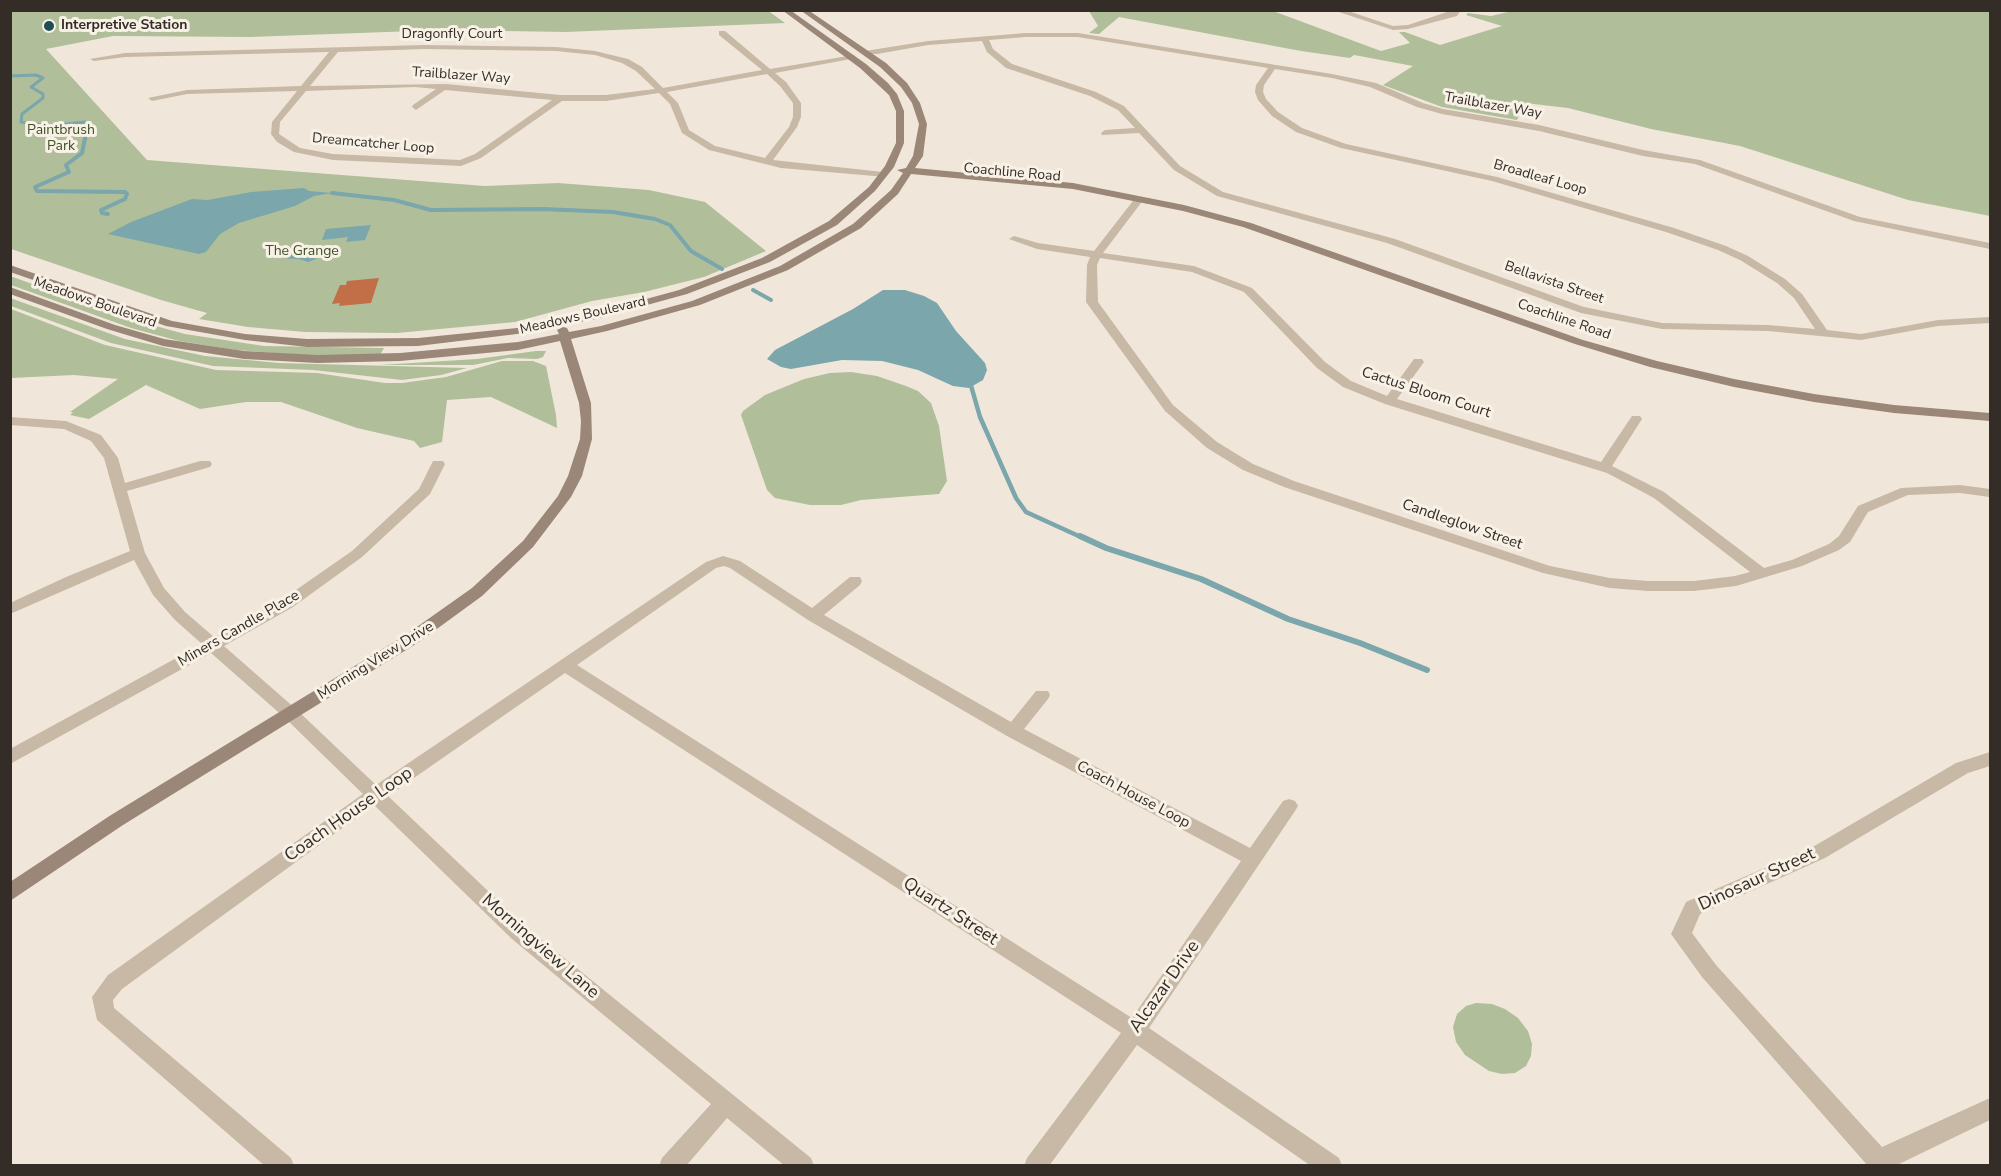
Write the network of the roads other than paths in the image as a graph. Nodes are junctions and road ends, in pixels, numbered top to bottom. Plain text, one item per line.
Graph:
1 (785, 10) edge
2 (803, 10) edge
3 (1336, 10) edge
4 (1458, 10) edge
5 (813, 29) junction
6 (722, 33) dead end
7 (985, 39) junction
8 (335, 50) junction
9 (863, 52) junction
10 (848, 55) junction
11 (94, 59) dead end
12 (1273, 67) junction
13 (767, 70) junction
14 (446, 86) junction
15 (302, 88) junction
16 (662, 90) junction
17 (152, 98) dead end
18 (560, 98) junction
19 (416, 107) dead end
20 (1142, 129) junction
21 (1105, 133) dead end
22 (766, 162) junction
23 (885, 172) junction
24 (908, 174) junction
25 (1139, 199) junction
26 (1014, 239) dead end
27 (1990, 246) edge
28 (1096, 255) junction
29 (10, 268) edge
30 (10, 290) edge
31 (1990, 320) edge
32 (561, 324) junction
33 (1824, 333) junction
34 (566, 337) junction
35 (1418, 362) dead end
36 (1389, 401) junction
37 (1990, 417) edge
38 (1636, 419) dead end
39 (10, 421) edge
40 (205, 464) dead end
41 (438, 464) dead end
42 (1604, 467) junction
43 (120, 489) junction
44 (1990, 493) edge
45 (138, 553) junction
46 (1762, 574) junction
47 (855, 580) dead end
48 (10, 609) edge
49 (813, 616) junction
50 (215, 645) junction
51 (565, 665) junction
52 (1042, 694) dead end
53 (291, 714) junction
54 (1013, 730) junction
55 (10, 757) edge
56 (1990, 759) edge
57 (375, 795) junction
58 (1289, 806) dead end
59 (1253, 859) junction
60 (10, 893) edge
61 (1135, 1031) junction
62 (726, 1103) junction
63 (1990, 1109) edge
64 (1882, 1163) edge
65 (283, 1166) edge
66 (670, 1166) edge
67 (803, 1166) edge
68 (1035, 1166) edge
69 (1331, 1166) edge

1 - 5 main road, Meadows Boulevard
2 - 9 main road, Meadows Boulevard
3 - 4 street
5 - 9 main road
5 - 10 main road, Meadows Boulevard
6 - 13 street
7 - 9 street, Trailblazer Way
7 - 12 street, Trailblazer Way
7 - 20 street, Bellavista Street
8 - 11 street, Dragonfly Court
8 - 15 street, Dreamcatcher Loop
8 - 16 street, Dragonfly Court
9 - 24 main road, Meadows Boulevard
10 - 13 street, Trailblazer Way
10 - 23 main road, Meadows Boulevard
12 - 27 street, Trailblazer Way
12 - 33 street, Broadleaf Loop
13 - 16 street, Trailblazer Way
13 - 22 street
14 - 15 street, Trailblazer Way
14 - 18 street, Trailblazer Way
14 - 19 street
15 - 17 street, Trailblazer Way
15 - 18 street, Dreamcatcher Loop
16 - 18 street, Trailblazer Way
16 - 22 street, Dragonfly Court
20 - 21 street
20 - 33 street, Bellavista Street
22 - 23 street, Dragonfly Court
23 - 24 main road, Coachline Road
23 - 32 main road, Meadows Boulevard
24 - 25 main road, Coachline Road
24 - 34 main road, Meadows Boulevard
25 - 28 street, Candleglow Street
25 - 37 main road, Coachline Road
26 - 28 street, Cactus Bloom Court
28 - 36 street, Cactus Bloom Court
28 - 46 street, Candleglow Street
29 - 32 main road, Meadows Boulevard
30 - 34 main road, Meadows Boulevard
31 - 33 street, Bellavista Street
32 - 34 main road, Morning View Drive
34 - 53 main road, Morning View Drive
35 - 36 street
36 - 42 street, Cactus Bloom Court
38 - 42 street
39 - 43 street, Morningview Lane
40 - 43 street
41 - 50 street, Miners Candle Place
42 - 46 street, Cactus Bloom Court
43 - 45 street, Morningview Lane
44 - 46 street, Candleglow Street
45 - 48 street
45 - 50 street, Morningview Lane
47 - 49 street
49 - 51 street, Coach House Loop
49 - 54 street, Coach House Loop
50 - 53 street, Morningview Lane
50 - 55 street, Miners Candle Place
51 - 57 street, Coach House Loop
51 - 61 street, Quartz Street
52 - 54 street
53 - 57 street, Morningview Lane
53 - 60 main road, Morning View Drive
54 - 59 street, Coach House Loop
56 - 64 street, Dinosaur Street
57 - 62 street, Morningview Lane
57 - 65 street, Coach House Loop
58 - 59 street, Alcazar Drive
59 - 61 street, Alcazar Drive
61 - 68 street, Alcazar Drive
61 - 69 street, Quartz Street
62 - 66 street
62 - 67 street, Morningview Lane
63 - 64 street

